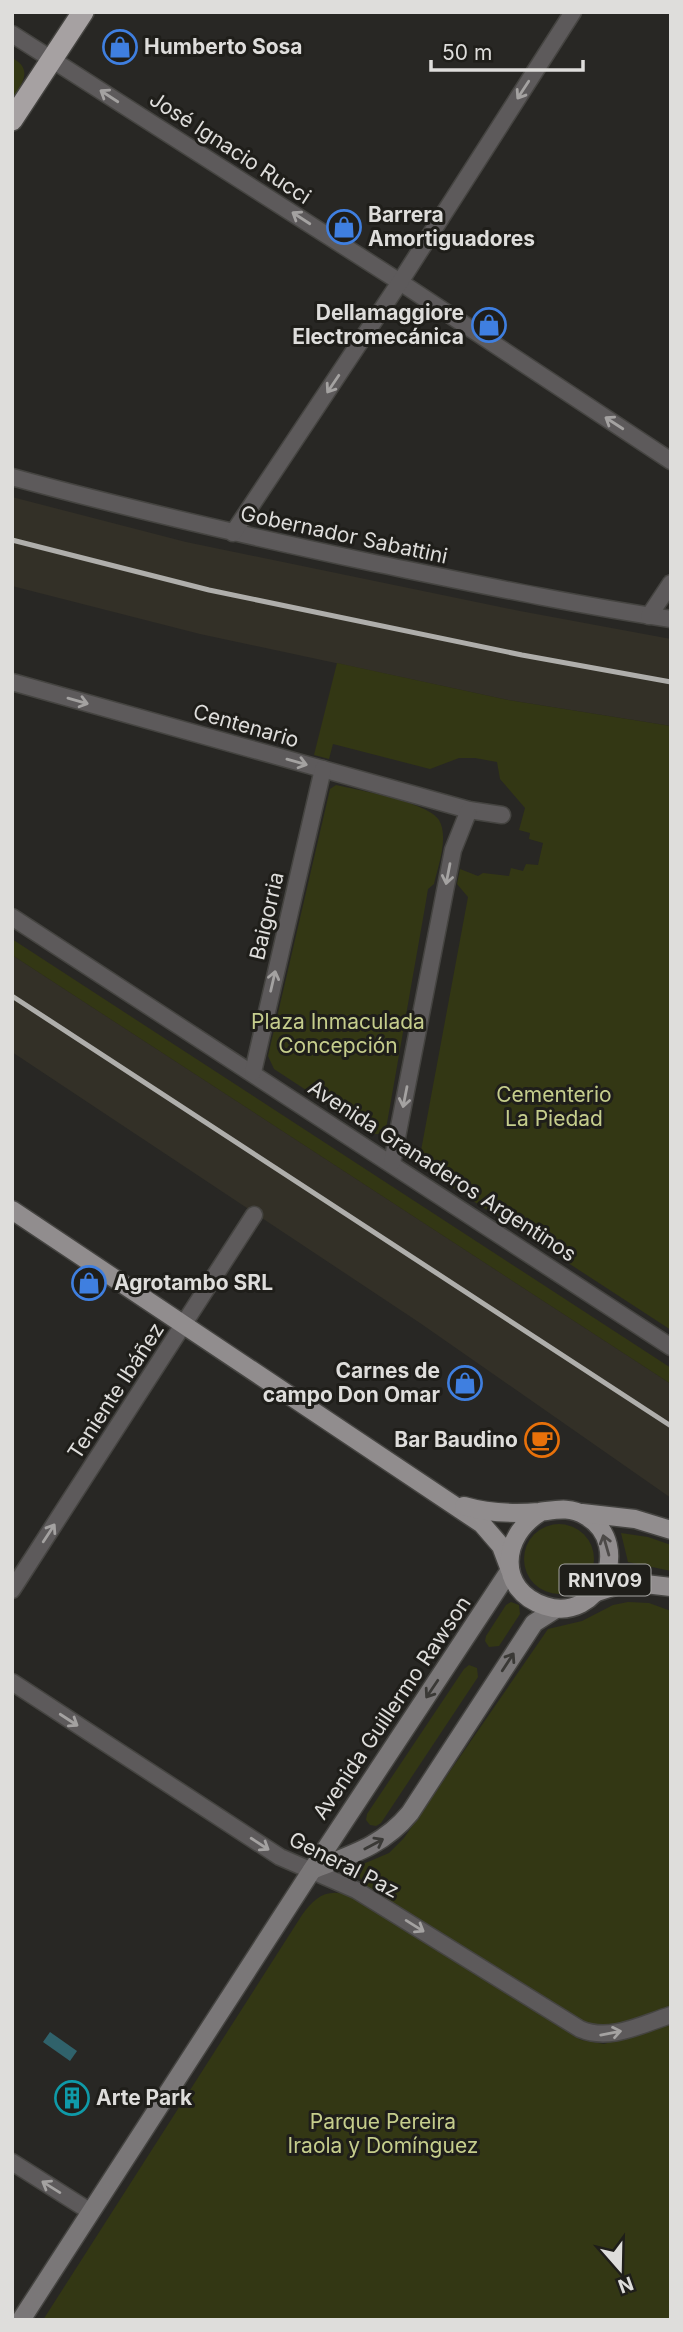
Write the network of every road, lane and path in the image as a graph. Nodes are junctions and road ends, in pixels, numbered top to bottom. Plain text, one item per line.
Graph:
1 (83, 12) edge
2 (573, 12) edge
3 (12, 34) edge
4 (53, 60) junction
5 (12, 120) edge
6 (400, 282) junction
7 (671, 461) edge
8 (12, 477) edge
9 (233, 533) junction
10 (671, 583) edge
11 (649, 616) junction
12 (671, 619) edge
13 (12, 682) edge
14 (323, 769) junction
15 (470, 810) junction
16 (502, 815) dead end
17 (12, 916) edge
18 (253, 1072) junction
19 (392, 1163) junction
20 (12, 1210) edge
21 (254, 1214) dead end
22 (183, 1325) junction
23 (671, 1348) edge
24 (451, 1502) junction
25 (541, 1512) junction
26 (578, 1512) junction
27 (671, 1530) edge
28 (510, 1570) junction
29 (671, 1587) edge
30 (12, 1590) edge
31 (597, 1592) junction
32 (555, 1609) junction
33 (12, 1682) edge
34 (312, 1870) junction
35 (671, 2015) edge
36 (12, 2162) edge
37 (91, 2212) junction
38 (21, 2320) edge

1 - 4 highway
2 -> 6 street
3 - 4 street, José Ignacio Rucci
4 - 5 highway
6 -> 4 street, José Ignacio Rucci
7 -> 6 street, José Ignacio Rucci
6 -> 9 street
8 - 9 street, Gobernador Sabattini
9 - 11 street, Gobernador Sabattini
10 - 11 street
11 - 12 street, Gobernador Sabattini
13 -> 14 street, Centenario
14 - 15 street, Centenario
18 -> 14 street, Baigorria
15 - 16 street, Centenario
15 -> 19 street
17 - 18 street, Avenida Granaderos Argentinos
18 - 19 street, Avenida Granaderos Argentinos
19 - 23 street, Avenida Granaderos Argentinos
20 - 22 main road, RN1V09
21 - 22 street, Teniente Ibáñez
22 - 24 main road, RN1V09
30 -> 22 street, Teniente Ibáñez
24 - 25 main road, RN1V09
24 - 28 main road, RN1V09
25 - 26 main road, RN1V09
25 - 28 main road
26 - 27 main road, RN1V09
31 -> 26 main road, RN1V09
28 - 32 main road, RN1V09
28 -> 34 main road, Avenida Guillermo Rawson
29 - 31 main road, RN1V09
31 - 32 main road, RN1V09
34 -> 32 main road
33 -> 34 street, General Paz
34 -> 35 street, General Paz
34 - 37 main road, Avenida Guillermo Rawson
37 -> 36 street
37 - 38 main road, Avenida Guillermo Rawson

